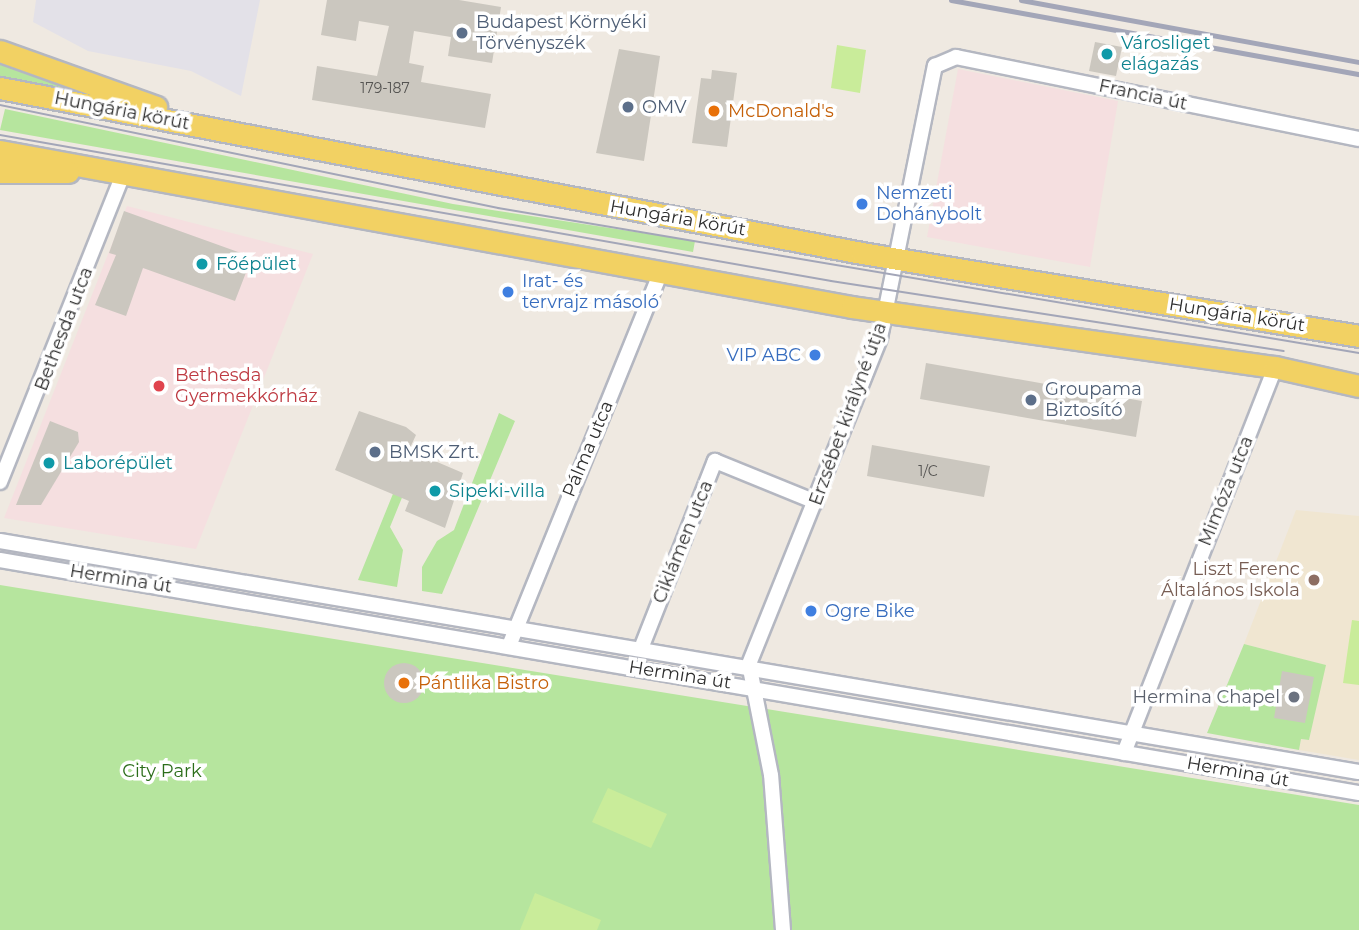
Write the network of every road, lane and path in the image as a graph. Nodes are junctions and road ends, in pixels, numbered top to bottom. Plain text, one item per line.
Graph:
1 (0, 51) edge
2 (932, 71) joint
3 (0, 88) edge
4 (231, 132) junction
5 (1359, 139) edge
6 (0, 151) edge
7 (0, 172) edge
8 (115, 172) junction
9 (896, 259) junction
10 (661, 272) junction
11 (886, 313) junction
12 (1359, 336) edge
13 (1275, 367) junction
14 (1359, 386) edge
15 (0, 482) edge
16 (816, 502) junction
17 (0, 541) edge
18 (0, 560) edge
19 (515, 626) junction
20 (509, 646) junction
21 (642, 646) junction
22 (750, 664) junction
23 (752, 686) junction
24 (1129, 732) junction
25 (1124, 753) junction
26 (1359, 772) edge
27 (1359, 793) edge
28 (783, 930) edge

1 - 4 main road
2 - 5 street, Francia út
2 - 9 street, Erzsébet királyné útja
3 - 4 main road, Hungária körút
4 - 9 main road, Hungária körút
6 - 8 main road
7 - 8 main road
8 - 10 main road
8 - 15 street, Bethesda utca
9 - 11 street, Erzsébet királyné útja
9 - 12 main road, Hungária körút
10 - 11 main road
10 - 19 street, Pálma utca
11 - 13 main road
11 - 16 street, Erzsébet királyné útja
13 - 14 main road
13 - 24 street, Mimóza utca
16 - 21 street, Ciklámen utca
16 - 22 street, Erzsébet királyné útja
17 - 19 street, Hermina út
18 - 20 street, Hermina út
19 - 20 street, Pálma utca
19 - 21 street, Hermina út
20 - 23 street, Hermina út
21 - 22 street, Hermina út
22 - 23 street
22 - 24 street, Hermina út
23 - 25 street, Hermina út
23 - 28 street
24 - 25 street, Mimóza utca
24 - 26 street, Hermina út
25 - 27 street, Hermina út

